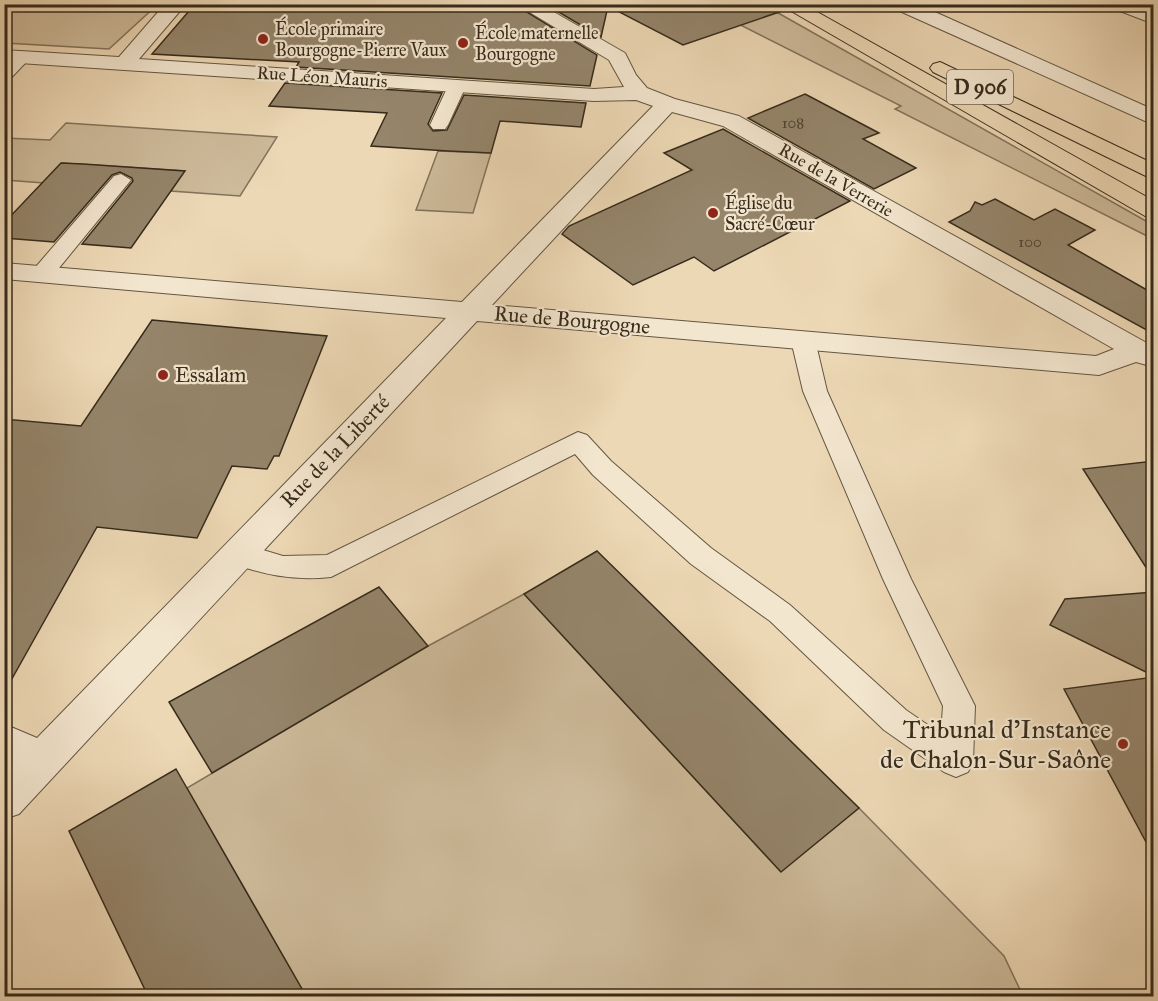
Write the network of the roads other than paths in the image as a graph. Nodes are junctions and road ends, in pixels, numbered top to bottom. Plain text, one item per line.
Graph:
1 (177, 4) edge
2 (525, 4) edge
3 (788, 4) edge
4 (805, 4) edge
5 (900, 4) edge
6 (1119, 4) edge
7 (1154, 18) edge
8 (14, 56) edge
9 (125, 63) junction
10 (4, 75) edge
11 (457, 86) junction
12 (991, 92) junction
13 (639, 93) junction
14 (667, 104) junction
15 (1154, 118) edge
16 (439, 124) dead end
17 (1154, 157) edge
18 (1154, 173) edge
19 (121, 180) dead end
20 (1154, 211) edge
21 (4, 271) edge
22 (42, 274) junction
23 (469, 310) junction
24 (803, 340) junction
25 (1145, 355) edge
26 (237, 553) junction
27 (4, 741) edge
28 (42, 760) junction
29 (4, 800) edge

1 - 9 street
2 - 13 street
3 - 20 main road
4 - 12 main road, D 906
5 - 15 street
6 - 7 street
8 - 9 street, Rue Léon Mauris
8 - 10 lane
9 - 11 street, Rue Léon Mauris
11 - 13 street, Rue Léon Mauris
11 - 16 lane
12 - 17 main road
12 - 18 main road, D 906
13 - 14 street, Rue de la Verrerie
14 - 23 street, Rue de la Liberté
14 - 25 street, Rue de la Verrerie
19 - 22 lane
21 - 22 street, Rue de Bourgogne
22 - 23 street, Rue de Bourgogne
23 - 24 street, Rue de Bourgogne
23 - 26 street, Rue de la Liberté
24 - 25 street, Rue de Bourgogne
24 - 26 lane
26 - 28 street, Rue de la Liberté
27 - 28 street
28 - 29 street, Rue de la Liberté

